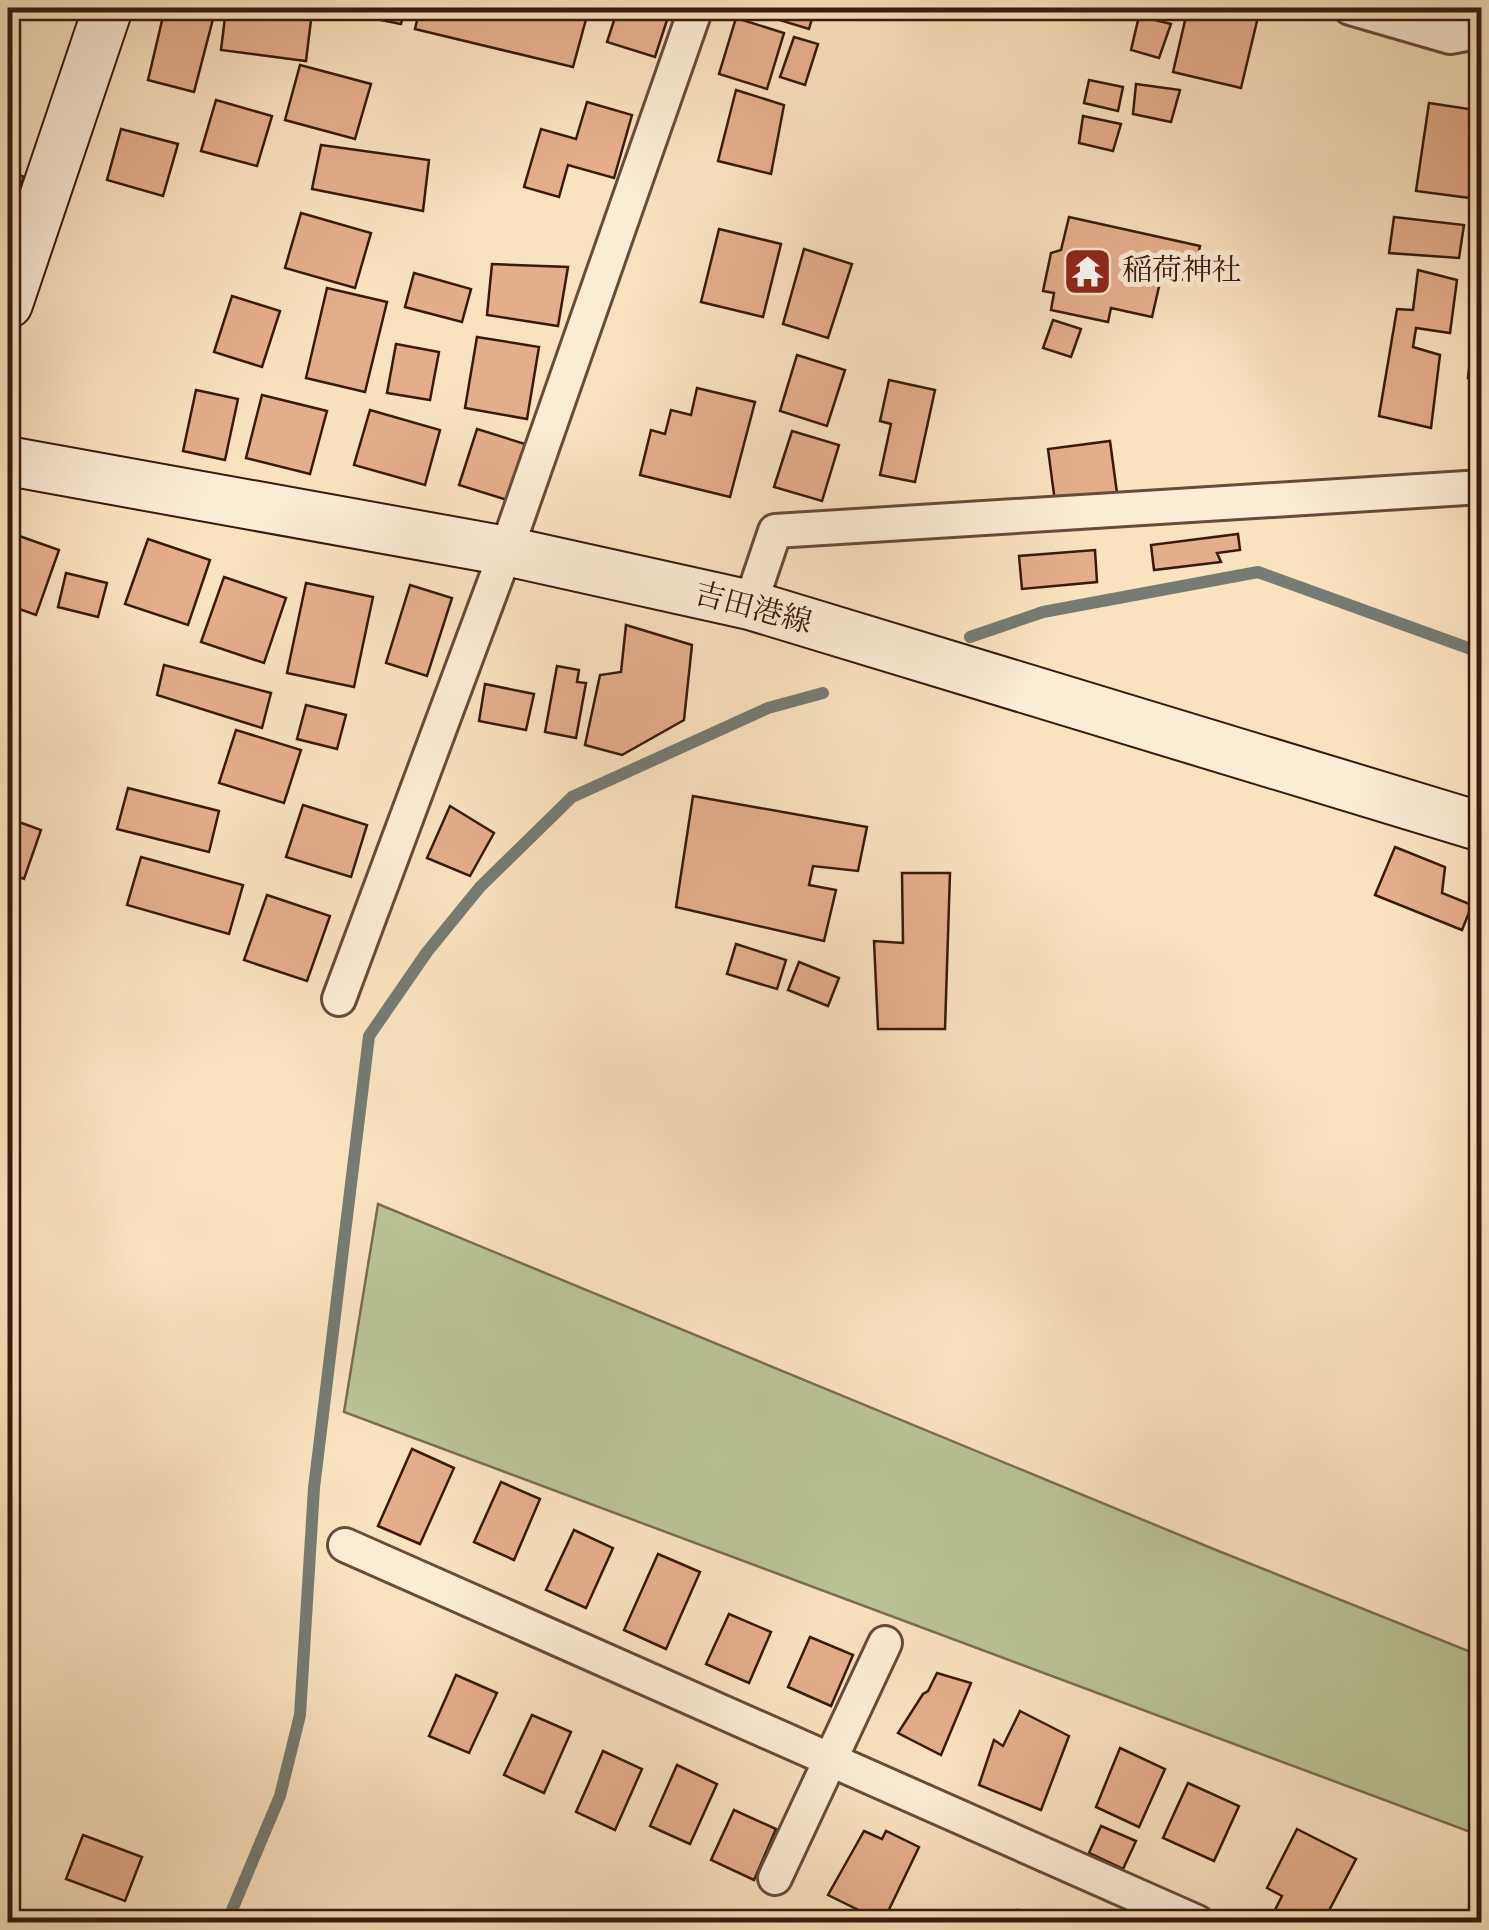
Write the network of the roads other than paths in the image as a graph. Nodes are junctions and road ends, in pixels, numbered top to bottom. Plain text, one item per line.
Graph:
1 (108, 8) edge
2 (696, 8) edge
3 (1350, 8) edge
4 (1482, 31) edge
5 (8, 304) edge
6 (8, 461) edge
7 (1482, 487) edge
8 (506, 551) junction
9 (750, 605) junction
10 (1482, 828) edge
11 (339, 998) dead end
12 (345, 1545) dead end
13 (885, 1643) dead end
14 (831, 1762) junction
15 (775, 1878) dead end
16 (1197, 1922) edge

1 - 5 main road
2 - 8 street
3 - 4 street
6 - 8 main road, 吉田港線
7 - 9 street
8 - 9 main road, 吉田港線
8 - 11 street
9 - 10 main road, 吉田港線
12 - 14 street
13 - 14 street
14 - 15 street
14 - 16 street

